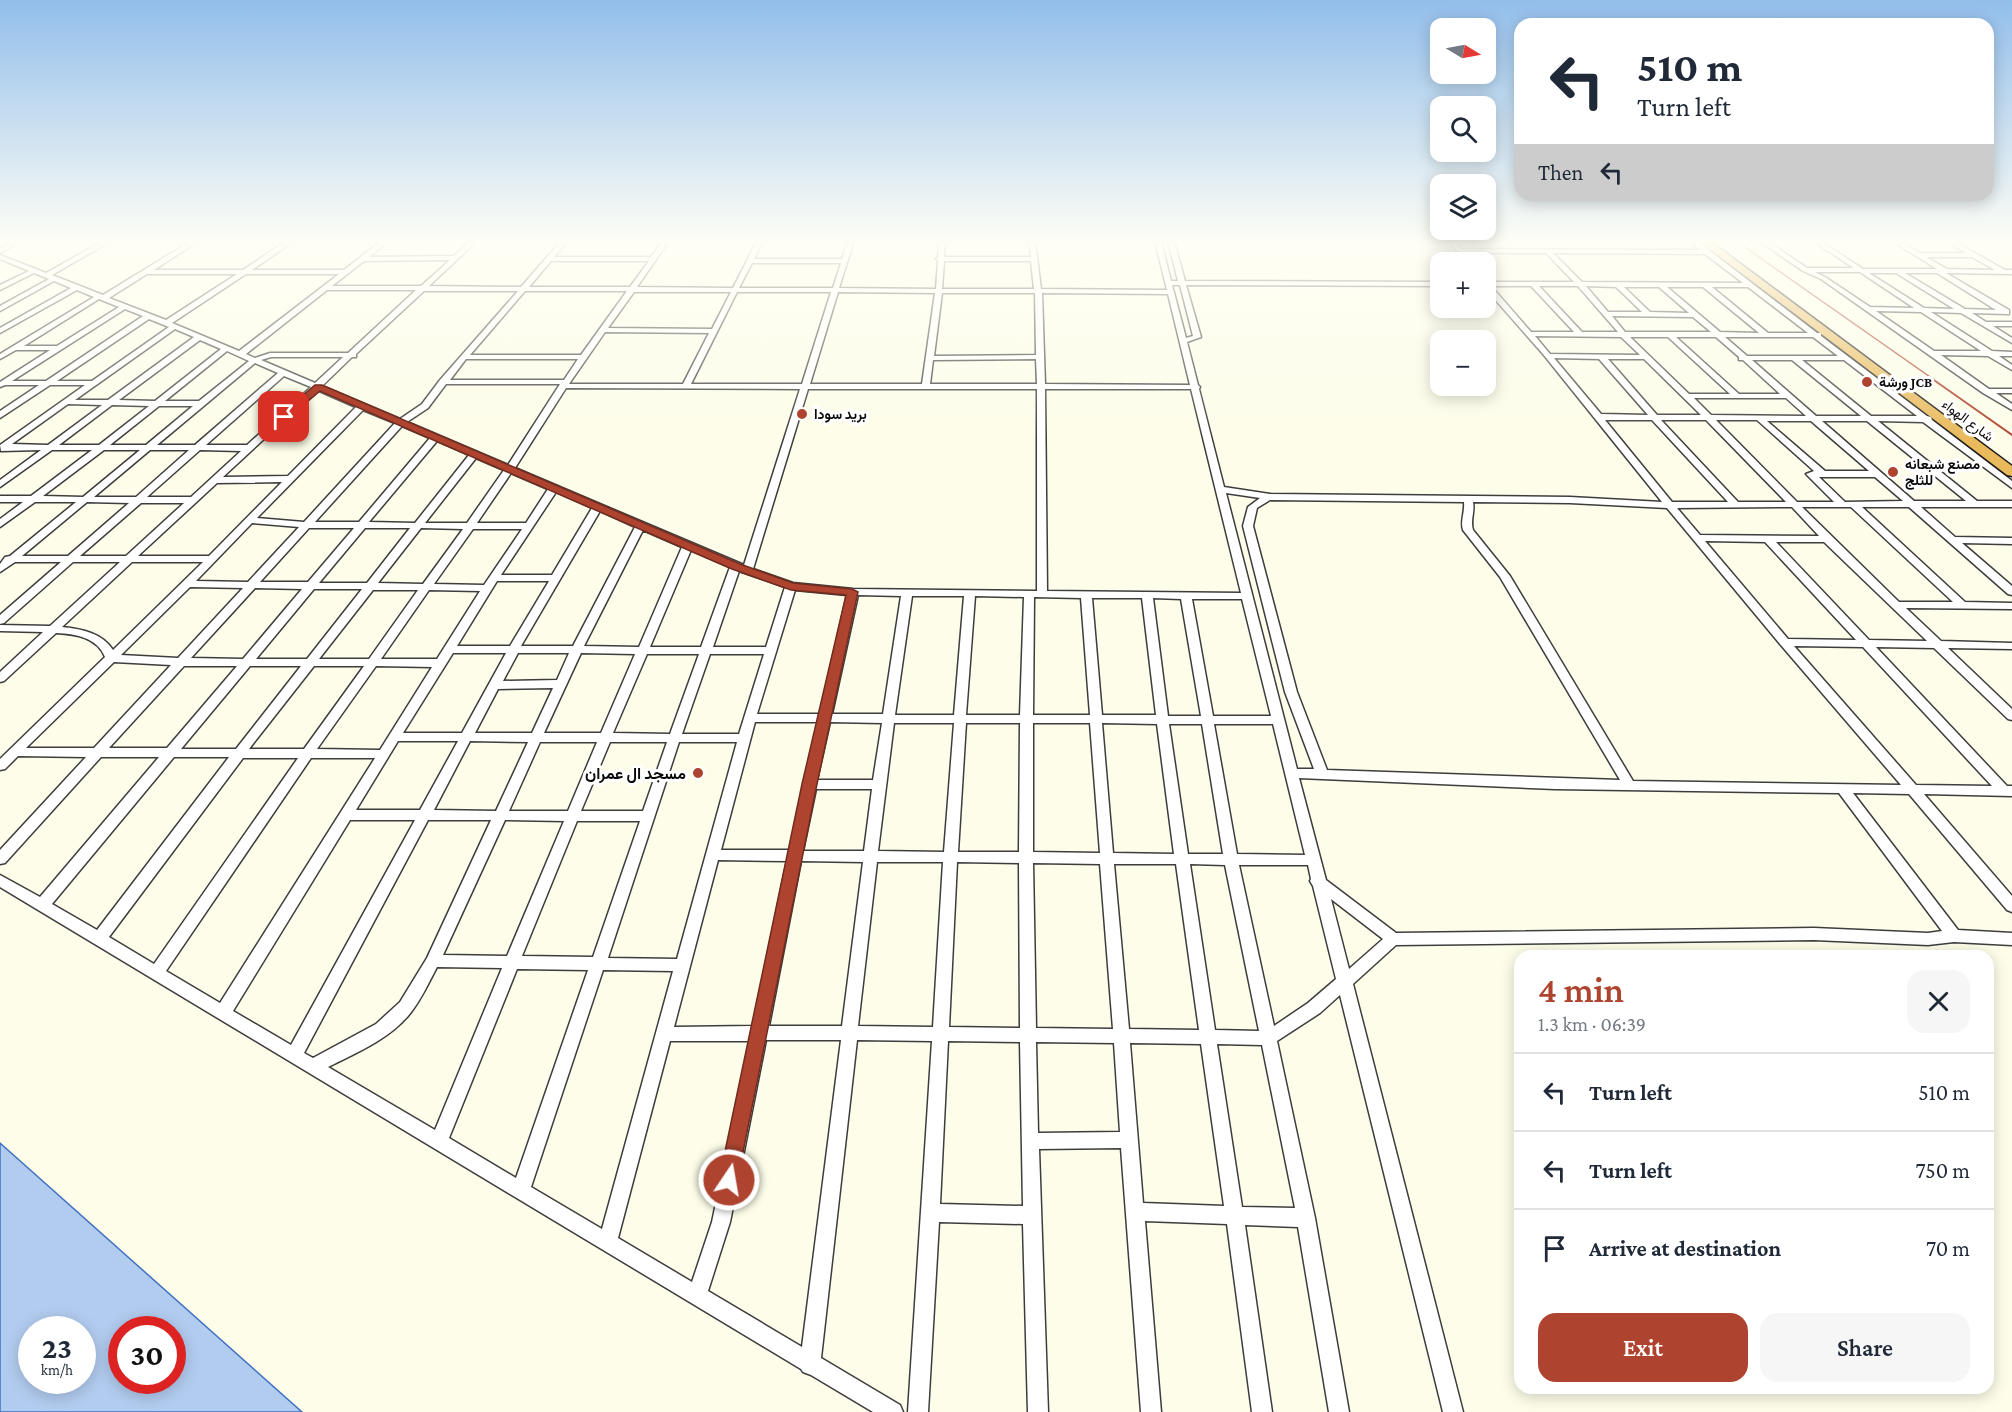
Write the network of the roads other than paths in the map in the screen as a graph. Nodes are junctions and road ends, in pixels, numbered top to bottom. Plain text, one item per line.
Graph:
1 (43, 307) edge
2 (85, 307) edge
3 (122, 307) edge
4 (125, 307) edge
5 (197, 307) edge
6 (301, 307) edge
7 (404, 307) edge
8 (507, 307) edge
9 (620, 307) edge
10 (726, 307) edge
11 (830, 307) edge
12 (937, 307) edge
13 (1039, 307) edge
14 (1177, 307) edge
15 (1506, 307) edge
16 (1555, 307) edge
17 (1599, 307) edge
18 (1641, 307) edge
19 (1684, 307) edge
20 (1732, 307) edge
21 (1781, 307) edge
22 (1787, 307) edge
23 (1796, 307) edge
24 (1866, 307) edge
25 (1916, 307) edge
26 (1957, 307) edge
27 (1869, 309) junction
28 (1921, 310) junction
29 (1964, 311) junction
30 (2008, 312) edge
31 (1605, 314) junction
32 (1648, 314) junction
33 (1693, 315) junction
34 (148, 316) junction
35 (1984, 324) junction
36 (2012, 324) edge
37 (171, 325) junction
38 (603, 330) junction
39 (715, 331) junction
40 (0, 332) edge
41 (1531, 334) junction
42 (1581, 334) junction
43 (1624, 334) junction
44 (1670, 335) junction
45 (1716, 335) junction
46 (1766, 335) junction
47 (1829, 335) junction
48 (1816, 336) junction
49 (199, 337) junction
50 (2012, 341) edge
51 (0, 348) edge
52 (14, 348) junction
53 (57, 348) junction
54 (226, 348) junction
55 (1931, 353) junction
56 (1989, 354) junction
57 (2012, 354) edge
58 (239, 355) junction
59 (353, 355) junction
60 (1549, 356) junction
61 (0, 357) edge
62 (464, 357) junction
63 (584, 357) junction
64 (1040, 357) junction
65 (1602, 357) junction
66 (1647, 357) junction
67 (929, 358) junction
68 (1742, 358) junction
69 (1794, 358) junction
70 (1845, 358) junction
71 (255, 360) junction
72 (2012, 368) edge
73 (284, 372) junction
74 (443, 382) junction
75 (49, 383) junction
76 (94, 383) junction
77 (1, 384) edge
78 (565, 384) junction
79 (926, 385) junction
80 (686, 386) junction
81 (804, 386) junction
82 (1041, 386) junction
83 (319, 387) junction
84 (1196, 387) junction
85 (1986, 391) junction
86 (2012, 392) edge
87 (1687, 396) junction
88 (1737, 396) junction
89 (1786, 396) junction
90 (68, 402) junction
91 (112, 402) junction
92 (158, 403) junction
93 (202, 404) junction
94 (362, 406) junction
95 (2012, 408) edge
96 (0, 416) edge
97 (1597, 417) junction
98 (1654, 417) junction
99 (1710, 418) junction
100 (1760, 418) junction
101 (1925, 418) junction
102 (1813, 419) junction
103 (1941, 419) junction
104 (1869, 420) junction
105 (401, 422) junction
106 (436, 437) junction
107 (1, 445) edge
108 (53, 447) junction
109 (102, 447) junction
110 (151, 447) junction
111 (198, 447) junction
112 (249, 448) junction
113 (474, 454) junction
114 (2012, 460) edge
115 (510, 469) junction
116 (2012, 472) edge
117 (1823, 474) junction
118 (1878, 474) junction
119 (290, 479) junction
120 (214, 480) junction
121 (0, 484) edge
122 (2012, 484) edge
123 (554, 488) junction
124 (1221, 489) junction
125 (1268, 497) junction
126 (33, 498) junction
127 (0, 499) edge
128 (84, 500) junction
129 (139, 500) junction
130 (192, 500) junction
131 (1468, 500) junction
132 (1910, 504) junction
133 (1975, 504) junction
134 (2012, 504) edge
135 (1670, 505) junction
136 (1736, 505) junction
137 (1794, 505) junction
138 (1848, 505) junction
139 (598, 506) junction
140 (248, 520) junction
141 (0, 524) edge
142 (308, 525) junction
143 (362, 525) junction
144 (418, 525) junction
145 (470, 525) junction
146 (641, 525) junction
147 (527, 526) junction
148 (1696, 537) junction
149 (1768, 539) junction
150 (1827, 539) junction
151 (1954, 540) junction
152 (2012, 541) edge
153 (688, 545) junction
154 (5, 559) edge
155 (127, 559) junction
156 (212, 559) junction
157 (70, 560) junction
158 (741, 568) junction
159 (0, 569) edge
160 (555, 578) junction
161 (490, 583) junction
162 (187, 584) junction
163 (250, 586) junction
164 (309, 586) junction
165 (791, 586) junction
166 (428, 587) junction
167 (370, 588) junction
168 (852, 592) junction
169 (2012, 592) edge
170 (907, 593) junction
171 (970, 594) junction
172 (1035, 595) junction
173 (1086, 595) junction
174 (1147, 595) junction
175 (1186, 596) junction
176 (1245, 596) junction
177 (1896, 605) junction
178 (1963, 606) junction
179 (2012, 606) edge
180 (0, 621) edge
181 (0, 628) edge
182 (52, 630) junction
183 (1784, 642) junction
184 (1866, 644) junction
185 (1937, 645) junction
186 (2009, 648) edge
187 (450, 649) junction
188 (514, 649) junction
189 (577, 649) junction
190 (642, 650) junction
191 (705, 650) junction
192 (770, 651) junction
193 (111, 658) junction
194 (181, 663) junction
195 (243, 663) junction
196 (311, 663) junction
197 (373, 663) junction
198 (441, 663) junction
199 (0, 678) edge
200 (560, 684) junction
201 (494, 685) junction
202 (2012, 717) edge
203 (750, 718) junction
204 (824, 719) junction
205 (959, 719) junction
206 (1162, 719) junction
207 (1207, 719) junction
208 (889, 720) junction
209 (1025, 720) junction
210 (1095, 720) junction
211 (1278, 720) junction
212 (468, 736) junction
213 (605, 736) junction
214 (396, 737) junction
215 (536, 737) junction
216 (744, 738) junction
217 (674, 739) junction
218 (170, 751) junction
219 (14, 752) junction
220 (240, 752) junction
221 (309, 752) junction
222 (100, 753) junction
223 (385, 754) junction
224 (0, 766) edge
225 (1290, 772) junction
226 (1322, 774) junction
227 (810, 784) junction
228 (879, 785) junction
229 (1629, 785) junction
230 (1843, 789) junction
231 (1914, 789) junction
232 (2008, 791) edge
233 (347, 815) junction
234 (425, 816) junction
235 (648, 816) junction
236 (498, 817) junction
237 (572, 817) junction
238 (712, 855) junction
239 (796, 855) junction
240 (872, 856) junction
241 (950, 856) junction
242 (1026, 856) junction
243 (1107, 858) junction
244 (1182, 858) junction
245 (0, 859) edge
246 (1231, 859) junction
247 (1312, 860) junction
248 (0, 880) edge
249 (1317, 881) junction
250 (42, 905) junction
251 (2012, 906) edge
252 (1954, 936) junction
253 (99, 939) junction
254 (1393, 939) junction
255 (2012, 939) edge
256 (433, 961) junction
257 (511, 962) junction
258 (598, 964) junction
259 (682, 965) junction
260 (157, 972) junction
261 (1345, 982) junction
262 (224, 1011) junction
263 (760, 1033) junction
264 (850, 1033) junction
265 (664, 1034) junction
266 (941, 1034) junction
267 (1027, 1035) junction
268 (1120, 1036) junction
269 (1208, 1037) junction
270 (1269, 1038) junction
271 (294, 1056) junction
272 (312, 1067) junction
273 (1129, 1140) junction
274 (1031, 1141) junction
275 (439, 1142) junction
276 (521, 1191) junction
277 (1136, 1212) junction
278 (932, 1213) junction
279 (1031, 1215) junction
280 (1236, 1215) junction
281 (1306, 1218) junction
282 (608, 1240) junction
283 (697, 1295) junction
284 (810, 1365) junction
285 (893, 1412) edge
286 (918, 1412) edge
287 (1038, 1412) edge
288 (1151, 1412) edge
289 (1262, 1412) edge
290 (1339, 1412) edge
291 (1453, 1412) edge

1 - 40 street
2 - 52 street
3 - 53 street
4 - 34 street
5 - 37 street
6 - 58 street
7 - 59 street
8 - 62 street
9 - 38 street
10 - 39 street
11 - 81 street
12 - 67 street
13 - 64 street
14 - 84 street
15 - 41 street
16 - 42 street
17 - 31 street
18 - 32 street
19 - 33 street
20 - 46 street
21 - 48 street
22 - 47 highway, شارع الهواء
23 - 114 highway, شارع الهواء
24 - 27 street
25 - 28 street
26 - 29 street
27 - 28 street
27 - 55 street
28 - 29 street
28 - 56 street
29 - 30 street
29 - 35 street
31 - 32 street
31 - 43 street
32 - 33 street
33 - 45 street
34 - 37 street
34 - 75 street
35 - 36 street
35 - 50 street
37 - 49 street
37 - 76 street
38 - 39 street
38 - 63 street
39 - 80 street
41 - 42 street
41 - 60 street
42 - 43 street
43 - 44 street
43 - 66 street
44 - 45 street
44 - 88 street
45 - 46 street
45 - 68 street
46 - 48 street
47 - 48 street
47 - 103 highway, شارع الهواء
48 - 70 street
49 - 54 street
49 - 91 street
51 - 52 street
52 - 53 street
52 - 61 street
53 - 77 street
54 - 58 street
54 - 92 street
55 - 56 street
55 - 85 street
56 - 57 street
56 - 72 street
58 - 71 street
59 - 71 street
59 - 83 street
60 - 65 street
60 - 97 street
62 - 63 street
62 - 74 street
63 - 78 street
64 - 67 street
64 - 82 street
65 - 66 street
65 - 98 street
66 - 87 street
67 - 79 street
68 - 69 street
68 - 89 street
69 - 70 street
69 - 104 street
70 - 101 street
71 - 73 street
71 - 93 street
73 - 83 street
73 - 111 street
74 - 78 street
74 - 105 street
75 - 76 street
75 - 77 street
75 - 96 street
76 - 90 street
78 - 80 street
78 - 115 street
79 - 81 street
79 - 82 street
80 - 81 street
81 - 158 street
82 - 84 street
82 - 172 street
83 - 94 street
83 - 112 street
84 - 124 street
85 - 86 street
85 - 95 street
87 - 88 street
87 - 99 street
88 - 89 street
89 - 102 street
90 - 91 street
90 - 107 street
91 - 92 street
91 - 108 street
92 - 93 street
92 - 109 street
93 - 110 street
94 - 105 street
94 - 119 street
97 - 98 street
97 - 135 street
98 - 99 street
98 - 136 street
99 - 100 street
99 - 137 street
100 - 102 street
100 - 117 street
101 - 103 street
101 - 104 street
101 - 122 street
102 - 104 street
102 - 118 street
103 - 116 highway, شارع الهواء
104 - 133 street
105 - 106 street
105 - 142 street
106 - 113 street
106 - 143 street
107 - 108 street
108 - 109 street
108 - 121 street
109 - 110 street
109 - 126 street
110 - 111 street
110 - 128 street
111 - 112 street
111 - 129 street
112 - 120 street
113 - 115 street
113 - 144 street
115 - 123 street
115 - 145 street
117 - 118 street
117 - 138 street
118 - 132 street
119 - 120 street
119 - 140 street
120 - 130 street
123 - 139 street
123 - 147 street
124 - 125 street
124 - 176 street
125 - 131 street
125 - 226 street
126 - 127 street
126 - 128 street
126 - 141 street
128 - 129 street
128 - 154 street
129 - 130 street
129 - 157 street
130 - 155 street
131 - 135 street
131 - 229 street
132 - 133 street
132 - 138 street
132 - 151 street
133 - 134 street
135 - 136 street
135 - 148 street
136 - 137 street
137 - 138 street
137 - 150 street
138 - 178 street
139 - 146 street
139 - 160 street
140 - 142 street
140 - 156 street
142 - 143 street
142 - 163 street
143 - 144 street
143 - 164 street
144 - 145 street
144 - 167 street
145 - 147 street
145 - 166 street
146 - 153 street
146 - 189 street
147 - 161 street
148 - 149 street
148 - 183 street
149 - 150 street
149 - 184 street
150 - 177 street
151 - 152 street
151 - 169 street
153 - 158 street
153 - 190 street
154 - 157 street
154 - 159 street
155 - 156 street
155 - 157 street
155 - 182 street
156 - 162 street
157 - 180 street
158 - 165 street
158 - 191 street
160 - 161 street
160 - 188 street
161 - 166 street
161 - 187 street
162 - 163 street
162 - 193 street
163 - 164 street
163 - 194 street
164 - 167 street
164 - 195 street
165 - 168 street
165 - 192 street
166 - 167 street
166 - 197 street
167 - 196 street
168 - 170 street
168 - 204 street
170 - 171 street
170 - 208 street
171 - 172 street
171 - 205 street
172 - 173 street
172 - 209 street
173 - 174 street
173 - 210 street
174 - 175 street
174 - 206 street
175 - 176 street
175 - 207 street
176 - 211 street
177 - 178 street
177 - 185 street
178 - 179 street
181 - 182 street
182 - 193 street
182 - 199 street
183 - 184 street
183 - 231 street
184 - 185 street
184 - 232 street
185 - 186 street
185 - 202 street
187 - 188 street
187 - 198 street
188 - 189 street
188 - 201 street
189 - 190 street
189 - 200 street
190 - 191 street
190 - 213 street
191 - 192 street
191 - 217 street
192 - 203 street
193 - 194 street
193 - 219 street
194 - 195 street
194 - 222 street
195 - 196 street
195 - 218 street
196 - 197 street
196 - 220 street
197 - 198 street
197 - 221 street
198 - 214 street
200 - 201 street
200 - 215 street
201 - 212 street
203 - 204 street
203 - 216 street
204 - 208 street
204 - 227 street
205 - 208 street
205 - 209 street
205 - 241 street
206 - 207 street
206 - 210 street
206 - 244 street
207 - 211 street
207 - 246 street
208 - 228 street
209 - 210 street
209 - 242 street
210 - 243 street
211 - 225 street
212 - 214 street
212 - 215 street
212 - 234 street
213 - 215 street
213 - 217 street
213 - 237 street
214 - 223 street
215 - 236 street
216 - 217 street
216 - 238 street
217 - 235 street
218 - 220 street
218 - 222 street
218 - 250 street
219 - 222 street
219 - 224 street
220 - 221 street
220 - 253 street
221 - 223 street
221 - 260 street
222 - 245 street
223 - 233 street
225 - 226 street
225 - 247 street
226 - 229 street
227 - 228 street
227 - 239 street
228 - 240 street
229 - 230 street
230 - 231 street
230 - 252 street
231 - 232 street
231 - 251 street
233 - 234 street
233 - 262 street
234 - 236 street
234 - 271 street
235 - 237 street
235 - 258 street
236 - 237 street
236 - 256 street
237 - 257 street
238 - 239 street
238 - 259 street
239 - 240 street
239 - 263 street
240 - 241 street
240 - 264 street
241 - 242 street
241 - 266 street
242 - 243 street
242 - 267 street
243 - 244 street
243 - 268 street
244 - 246 street
244 - 269 street
246 - 247 street
246 - 270 street
247 - 249 street
248 - 250 street
249 - 254 street
249 - 261 street
250 - 253 street
252 - 254 street
252 - 255 street
253 - 260 street
254 - 261 street
256 - 257 street
256 - 272 street
257 - 258 street
257 - 275 street
258 - 259 street
258 - 276 street
259 - 265 street
260 - 262 street
261 - 270 street
261 - 291 street
262 - 271 street
263 - 264 street
263 - 265 street
263 - 283 street
264 - 266 street
264 - 284 street
265 - 282 street
266 - 267 street
266 - 278 street
267 - 268 street
267 - 274 street
268 - 269 street
268 - 273 street
269 - 270 street
269 - 280 street
270 - 281 street
271 - 272 street
272 - 275 street
273 - 274 street
273 - 277 street
274 - 279 street
275 - 276 street
276 - 282 street
277 - 280 street
277 - 288 street
278 - 279 street
278 - 286 street
279 - 287 street
280 - 281 street
280 - 289 street
281 - 290 street
282 - 283 street
283 - 284 street
284 - 285 street

